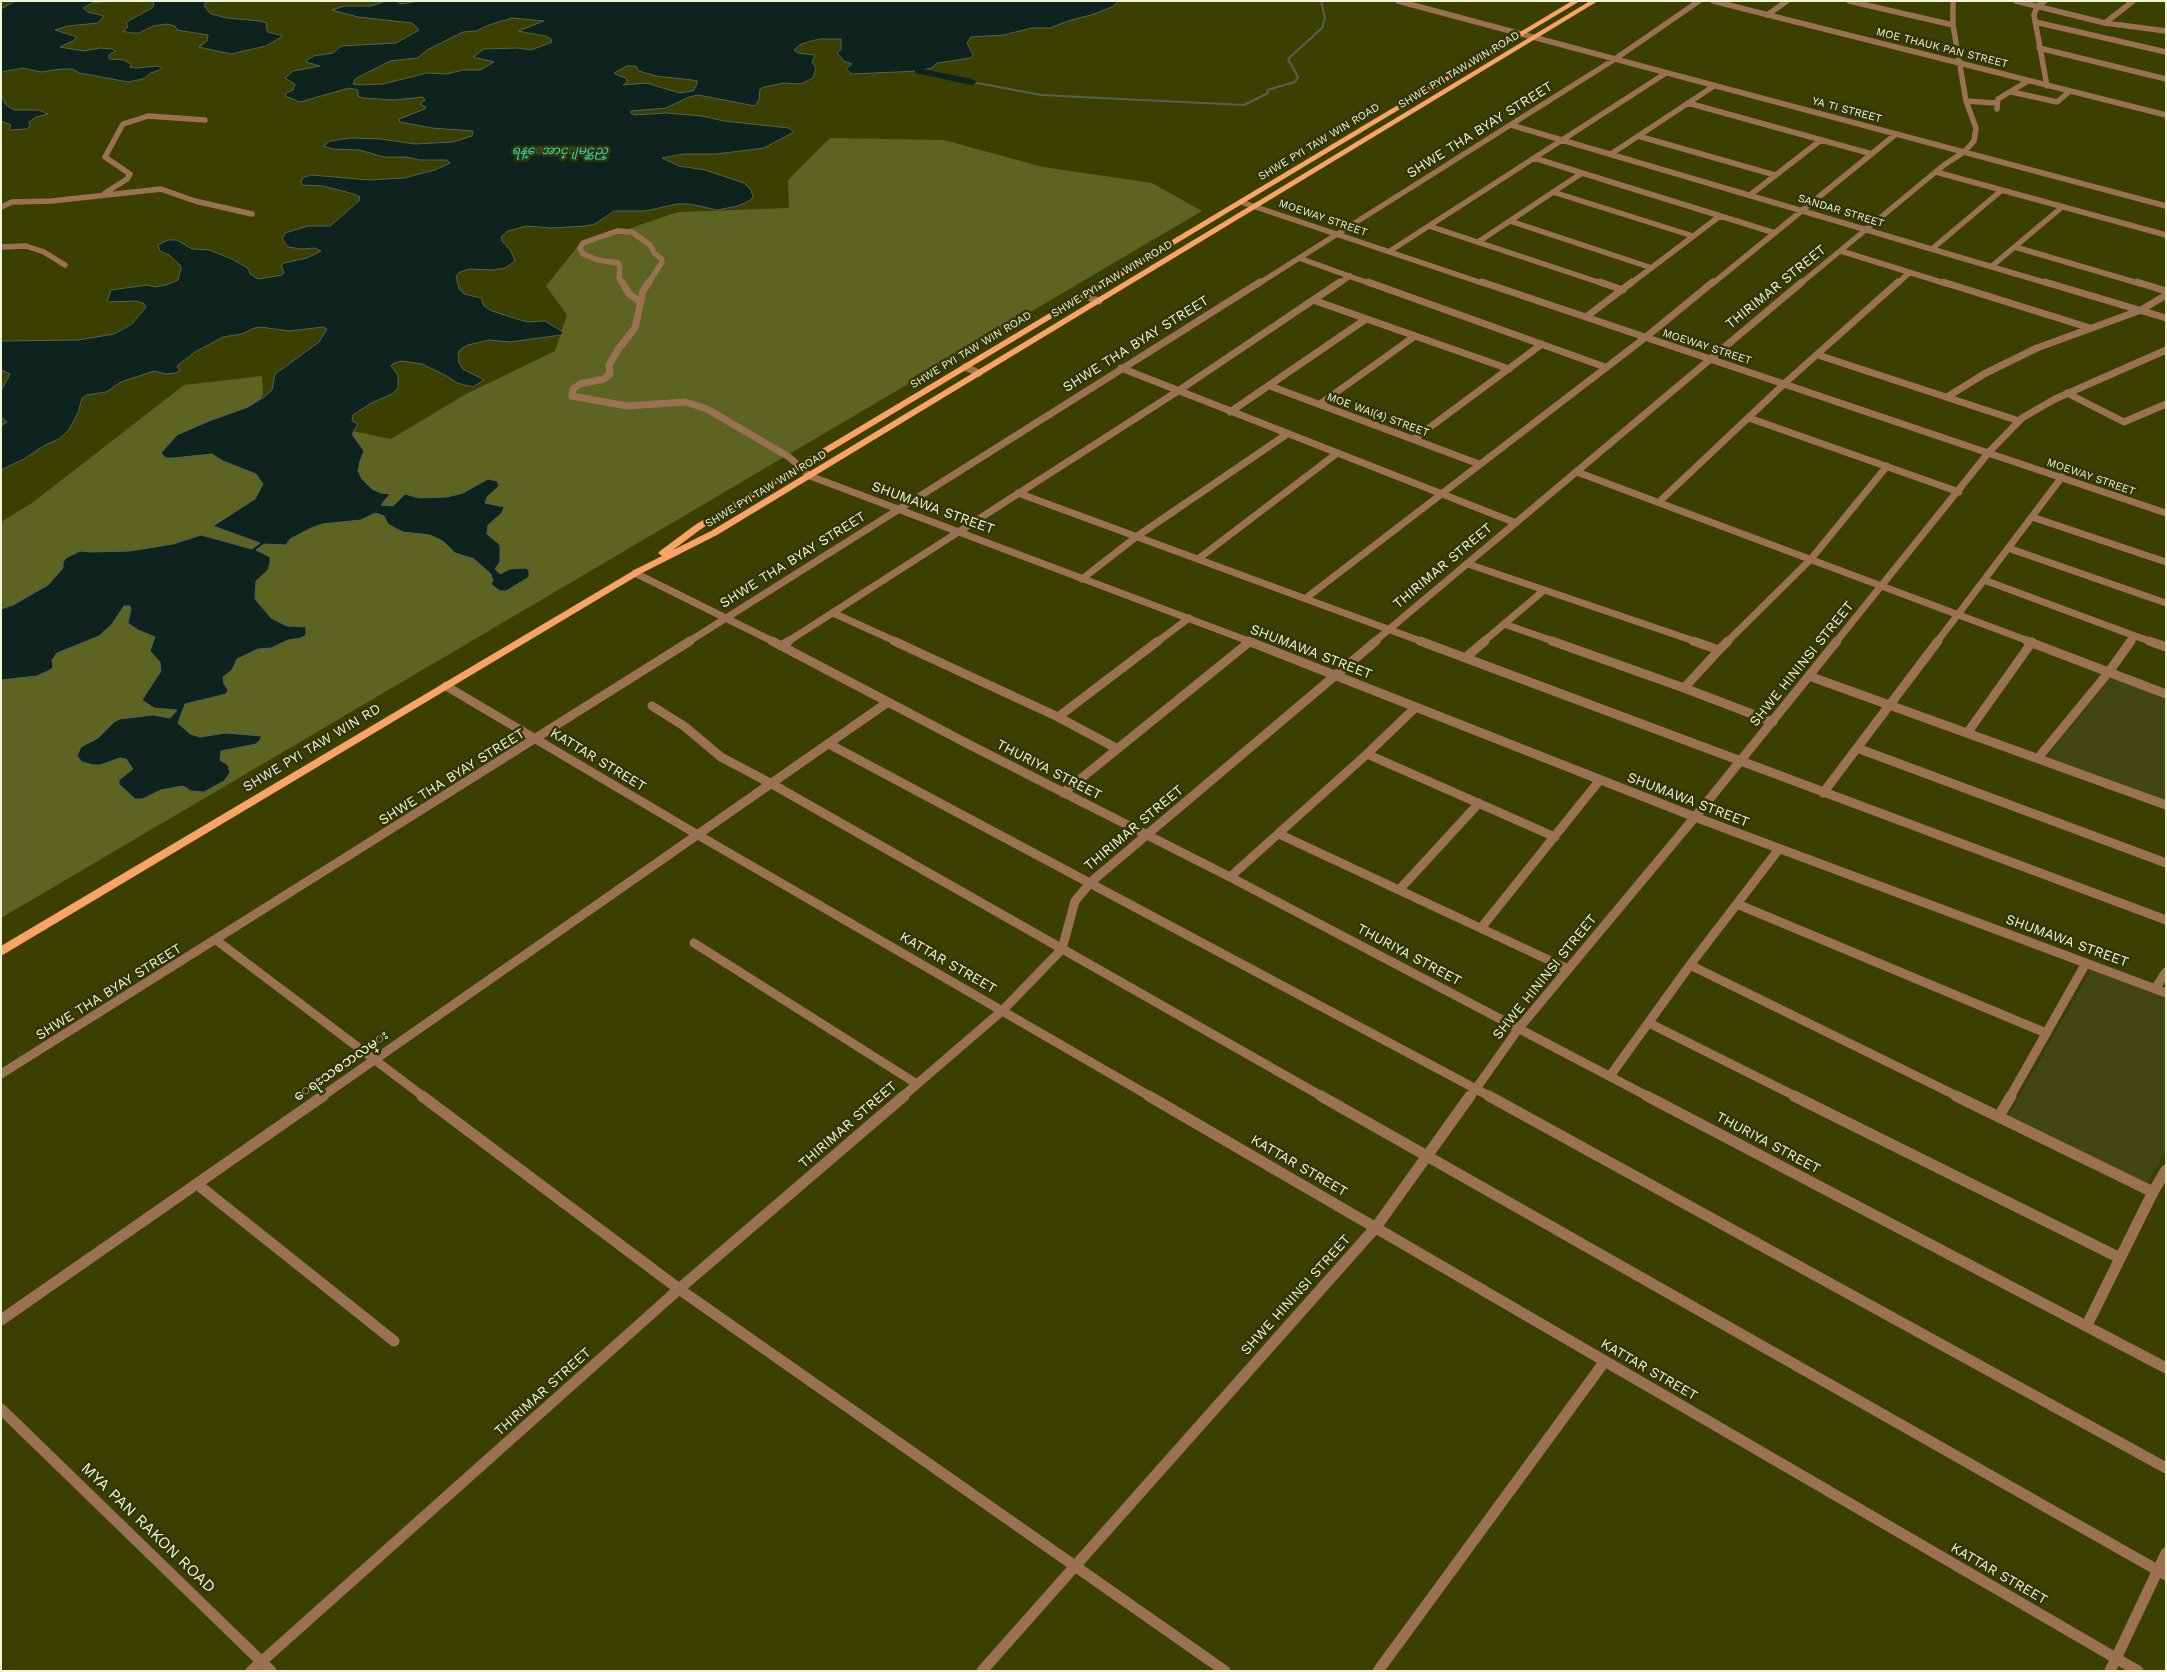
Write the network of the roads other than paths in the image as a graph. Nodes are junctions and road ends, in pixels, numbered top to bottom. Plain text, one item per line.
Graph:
1 (1398, 1) edge
2 (1577, 1) edge
3 (1595, 1) edge
4 (1699, 1) edge
5 (1713, 1) edge
6 (1786, 1) edge
7 (1849, 1) edge
8 (1953, 1) edge
9 (2016, 1) edge
10 (2044, 1) edge
11 (2133, 1) edge
12 (2037, 6) junction
13 (1767, 15) junction
14 (2035, 22) junction
15 (2105, 23) junction
16 (1953, 24) junction
17 (2166, 31) edge
18 (1522, 34) junction
19 (1535, 38) junction
20 (2039, 48) junction
21 (2166, 52) edge
22 (1615, 59) junction
23 (1961, 63) junction
24 (1666, 73) junction
25 (2166, 79) edge
26 (2028, 81) junction
27 (1714, 86) junction
28 (2047, 86) junction
29 (2070, 91) junction
30 (2012, 92) junction
31 (1966, 101) junction
32 (1688, 103) junction
33 (2166, 115) edge
34 (206, 120) dead end
35 (1511, 124) junction
36 (1896, 134) junction
37 (1638, 136) junction
38 (1562, 140) junction
39 (1821, 140) junction
40 (1964, 152) junction
41 (1611, 154) junction
42 (1872, 154) junction
43 (1534, 158) junction
44 (1936, 172) junction
45 (1582, 173) junction
46 (1775, 175) junction
47 (2002, 190) junction
48 (1553, 192) junction
49 (103, 195) junction
50 (1750, 195) junction
51 (1241, 202) junction
52 (1, 206) edge
53 (1255, 206) junction
54 (2062, 206) junction
55 (2166, 206) edge
56 (1803, 210) junction
57 (252, 214) dead end
58 (1720, 216) junction
59 (1510, 221) junction
60 (1429, 226) junction
61 (1867, 230) junction
62 (1775, 233) junction
63 (1338, 234) junction
64 (1693, 236) junction
65 (2166, 236) edge
66 (1478, 242) junction
67 (1, 247) edge
68 (2015, 247) junction
69 (1932, 249) junction
70 (1390, 251) junction
71 (1841, 251) junction
72 (1299, 258) junction
73 (65, 265) dead end
74 (1992, 266) junction
75 (1652, 268) junction
76 (1909, 273) junction
77 (1350, 276) junction
78 (1623, 290) junction
79 (2166, 291) edge
80 (2166, 295) edge
81 (1085, 296) junction
82 (1313, 300) junction
83 (1099, 301) junction
84 (640, 302) junction
85 (2141, 310) junction
86 (1586, 317) junction
87 (2166, 318) edge
88 (1366, 319) junction
89 (2090, 328) junction
90 (1415, 336) junction
91 (1646, 337) junction
92 (1542, 344) junction
93 (2166, 350) edge
94 (1818, 355) junction
95 (1710, 358) junction
96 (965, 367) junction
97 (1605, 367) junction
98 (1121, 368) junction
99 (1509, 369) junction
100 (979, 373) junction
101 (1786, 384) junction
102 (1270, 386) junction
103 (1178, 390) junction
104 (2067, 393) junction
105 (1947, 397) junction
106 (1320, 404) junction
107 (2166, 404) edge
108 (1230, 412) junction
109 (1749, 418) junction
110 (2020, 421) junction
111 (1287, 434) junction
112 (1414, 439) junction
113 (1989, 452) junction
114 (1336, 454) junction
115 (1479, 464) junction
116 (800, 466) junction
117 (1887, 466) junction
118 (1577, 472) junction
119 (810, 476) junction
120 (2062, 477) junction
121 (1959, 492) junction
122 (1018, 493) junction
123 (1440, 495) junction
124 (1659, 502) junction
125 (896, 509) junction
126 (2166, 513) edge
127 (2032, 517) junction
128 (1516, 523) junction
129 (959, 532) junction
130 (1136, 537) junction
131 (2008, 548) junction
132 (1198, 559) junction
133 (1811, 559) junction
134 (2166, 562) edge
135 (1468, 564) junction
136 (637, 572) junction
137 (1082, 579) junction
138 (1984, 580) junction
139 (1883, 586) junction
140 (1543, 591) junction
141 (1306, 598) junction
142 (2166, 603) edge
143 (833, 613) junction
144 (1957, 614) junction
145 (726, 617) junction
146 (1189, 618) junction
147 (1504, 624) junction
148 (1389, 629) junction
149 (2135, 636) junction
150 (2032, 642) junction
151 (1248, 643) junction
152 (781, 646) junction
153 (2166, 647) edge
154 (1719, 650) junction
155 (1464, 658) junction
156 (2108, 673) junction
157 (1334, 675) junction
158 (1809, 676) junction
159 (446, 686) junction
160 (1684, 688) junction
161 (2166, 694) edge
162 (888, 702) junction
163 (652, 706) dead end
164 (1889, 706) junction
165 (1416, 707) junction
166 (1058, 717) junction
167 (1773, 722) junction
168 (1968, 732) junction
169 (536, 739) junction
170 (829, 744) junction
171 (1116, 748) junction
172 (1857, 748) junction
173 (1367, 754) junction
174 (2038, 758) junction
175 (1740, 762) junction
176 (1599, 780) junction
177 (772, 784) junction
178 (1063, 793) junction
179 (1822, 793) junction
180 (1479, 803) junction
181 (2166, 805) edge
182 (1695, 817) junction
183 (1279, 834) junction
184 (698, 835) junction
185 (1148, 835) junction
186 (1555, 837) junction
187 (1780, 849) junction
188 (2166, 863) edge
189 (1230, 877) junction
190 (1091, 882) junction
191 (1399, 890) junction
192 (1737, 904) junction
193 (2166, 920) edge
194 (1481, 928) junction
195 (216, 940) junction
196 (694, 943) dead end
197 (1062, 950) junction
198 (1, 952) edge
199 (2086, 963) junction
200 (1690, 965) junction
201 (1568, 969) junction
202 (2166, 972) edge
203 (2156, 989) junction
204 (2166, 993) edge
205 (1003, 1010) junction
206 (1649, 1022) junction
207 (1519, 1028) junction
208 (2046, 1033) junction
209 (375, 1059) junction
210 (1, 1074) edge
211 (1610, 1076) junction
212 (917, 1084) junction
213 (1476, 1088) junction
214 (1999, 1116) junction
215 (1427, 1156) junction
216 (2166, 1170) edge
217 (197, 1184) junction
218 (2153, 1192) junction
219 (1376, 1227) junction
220 (2120, 1258) junction
221 (679, 1289) junction
222 (1, 1320) edge
223 (2086, 1325) junction
224 (394, 1341) dead end
225 (1605, 1360) junction
226 (2166, 1368) edge
227 (1, 1409) edge
228 (2166, 1468) edge
229 (2166, 1553) edge
230 (1076, 1565) junction
231 (2162, 1573) edge
232 (2116, 1658) junction
233 (262, 1662) junction
234 (251, 1671) edge
235 (271, 1671) edge
236 (982, 1671) edge
237 (1225, 1671) edge
238 (1378, 1671) edge
239 (2110, 1671) edge
240 (2138, 1671) edge

1 - 18 street, YA TI STREET
2 - 18 main road, SHWE PYI TAW WIN ROAD
3 - 19 main road, SHWE PYI TAW WIN ROAD
4 - 22 street, SHWE THA BYAY STREET
5 - 13 street, MOE THAUK PAN STREET
6 - 13 street
7 - 16 street
8 - 16 street, THIRIMAR STREET
9 - 12 street
10 - 12 street
11 - 15 street
12 - 14 street
12 - 15 street
13 - 23 street, MOE THAUK PAN STREET
14 - 20 street
14 - 21 street
15 - 17 street
16 - 23 street, THIRIMAR STREET
18 - 19 street, YA TI STREET
18 - 51 main road, SHWE PYI TAW WIN ROAD
19 - 22 street, YA TI STREET
19 - 53 main road, SHWE PYI TAW WIN ROAD
20 - 25 street
20 - 28 street
22 - 24 street, YA TI STREET
22 - 35 street, SHWE THA BYAY STREET
23 - 26 street, MOE THAUK PAN STREET
23 - 31 street, THIRIMAR STREET
24 - 27 street, YA TI STREET
24 - 38 street
26 - 28 street, MOE THAUK PAN STREET
26 - 30 street
27 - 32 street
27 - 36 street, YA TI STREET
28 - 29 street, MOE THAUK PAN STREET
29 - 30 street
29 - 33 street, MOE THAUK PAN STREET
30 - 31 street
31 - 40 street, THIRIMAR STREET
32 - 37 street
32 - 39 street
34 - 49 street
35 - 38 street, SANDAR STREET
35 - 63 street, SHWE THA BYAY STREET
36 - 40 street, YA TI STREET
36 - 42 street
37 - 41 street
37 - 46 street
38 - 41 street, SANDAR STREET
38 - 43 street
39 - 42 street
39 - 46 street
40 - 44 street, THIRIMAR STREET
40 - 55 street, YA TI STREET
41 - 50 street, SANDAR STREET
42 - 56 street
43 - 45 street
43 - 60 street
44 - 47 street
44 - 61 street, THIRIMAR STREET
45 - 48 street
45 - 58 street
46 - 50 street
47 - 54 street
47 - 69 street
48 - 59 street
48 - 64 street
49 - 52 street
49 - 57 street
50 - 56 street, SANDAR STREET
51 - 53 street, MOEWAY STREET
51 - 81 main road, SHWE PYI TAW WIN ROAD
53 - 63 street, MOEWAY STREET
53 - 83 main road, SHWE PYI TAW WIN ROAD
54 - 65 street
54 - 68 street
56 - 61 street, SANDAR STREET
56 - 62 street
58 - 62 street
58 - 64 street
59 - 66 street
59 - 75 street
60 - 66 street
60 - 70 street
61 - 69 street, SANDAR STREET
61 - 71 street, THIRIMAR STREET
62 - 91 street
63 - 70 street, MOEWAY STREET
63 - 72 street, SHWE THA BYAY STREET
64 - 75 street
66 - 78 street
67 - 73 street
68 - 74 street
68 - 79 street
69 - 74 street, SANDAR STREET
70 - 86 street, MOEWAY STREET
71 - 76 street
71 - 95 street, THIRIMAR STREET
72 - 77 street
72 - 98 street, SHWE THA BYAY STREET
74 - 85 street, SANDAR STREET
75 - 78 street
76 - 89 street
76 - 94 street
77 - 82 street
77 - 92 street
78 - 86 street
80 - 85 street
81 - 83 street
81 - 96 main road, SHWE PYI TAW WIN ROAD
82 - 88 street
82 - 103 street
83 - 100 main road, SHWE PYI TAW WIN ROAD
84 - 84 street, SHUMAWA STREET
84 - 116 street, SHUMAWA STREET
85 - 87 street, SANDAR STREET
85 - 89 street
86 - 91 street, MOEWAY STREET
88 - 90 street
88 - 102 street
89 - 105 street
90 - 99 street
90 - 106 street
91 - 95 street, MOEWAY STREET
91 - 97 street
92 - 97 street
92 - 99 street
93 - 104 street, SHWE HININSI STREET
94 - 101 street
94 - 105 street
95 - 101 street, MOEWAY STREET
95 - 118 street, THIRIMAR STREET
96 - 100 street
96 - 116 main road, SHWE PYI TAW WIN ROAD
97 - 115 street
98 - 103 street
98 - 125 street, SHWE THA BYAY STREET
99 - 112 street
100 - 119 main road, SHWE PYI TAW WIN ROAD
101 - 109 street
101 - 113 street, MOEWAY STREET
102 - 106 street, MOE WAI(4) STREET
102 - 108 street
103 - 108 street
103 - 122 street
104 - 107 street
104 - 110 street, SHWE HININSI STREET
105 - 110 street
106 - 112 street, MOE WAI(4) STREET
108 - 111 street
109 - 117 street
109 - 124 street
110 - 113 street, SHWE HININSI STREET
111 - 114 street
111 - 130 street
112 - 115 street, MOE WAI(4) STREET
113 - 120 street, MOEWAY STREET
113 - 121 street, SHWE HININSI STREET
114 - 123 street
114 - 132 street
115 - 123 street
116 - 119 street, SHUMAWA STREET
116 - 136 main road, SHWE PYI TAW WIN ROAD
117 - 121 street
117 - 133 street
118 - 124 street
118 - 128 street, THIRIMAR STREET
119 - 125 street, SHUMAWA STREET
119 - 136 main road, SHWE PYI TAW WIN ROAD
120 - 126 street, MOEWAY STREET
120 - 127 street
121 - 139 street, SHWE HININSI STREET
122 - 129 street
122 - 130 street
123 - 128 street
123 - 141 street
124 - 133 street
125 - 129 street, SHUMAWA STREET
125 - 145 street, SHWE THA BYAY STREET
127 - 131 street
127 - 134 street
128 - 135 street, THIRIMAR STREET
129 - 137 street, SHUMAWA STREET
129 - 143 street
130 - 132 street
130 - 137 street
131 - 138 street
131 - 142 street
132 - 141 street
133 - 139 street
133 - 154 street
135 - 140 street
135 - 148 street, THIRIMAR STREET
136 - 145 street, THURIYA STREET
136 - 159 main road, SHWE PYI TAW WIN RD
137 - 146 street, SHUMAWA STREET
138 - 144 street
138 - 149 street
139 - 144 street
139 - 158 street, SHWE HININSI STREET
140 - 147 street
140 - 154 street
141 - 148 street
143 - 152 street
143 - 166 street
144 - 150 street
144 - 164 street
145 - 152 street, THURIYA STREET
145 - 169 street, SHWE THA BYAY STREET
146 - 151 street, SHUMAWA STREET
146 - 166 street
147 - 155 street
147 - 160 street
148 - 155 street
148 - 157 street, THIRIMAR STREET
149 - 153 street
149 - 156 street
150 - 156 street
150 - 168 street
151 - 157 street, SHUMAWA STREET
151 - 171 street
152 - 162 street, THURIYA STREET
154 - 160 street
155 - 175 street
156 - 161 street
156 - 174 street
157 - 165 street, SHUMAWA STREET
157 - 185 street, THIRIMAR STREET
158 - 164 street
158 - 167 street, SHWE HININSI STREET
159 - 169 street, KATTAR STREET
159 - 198 main road, SHWE PYI TAW WIN RD
160 - 167 street
162 - 170 street, ေရႊသစၥာလမ္း
162 - 178 street, THURIYA STREET
163 - 177 street
164 - 168 street
164 - 172 street
165 - 173 street
165 - 176 street, SHUMAWA STREET
166 - 171 street
167 - 175 street, SHWE HININSI STREET
168 - 174 street
169 - 184 street, KATTAR STREET
169 - 195 street, SHWE THA BYAY STREET
170 - 177 street, ေရႊသစၥာလမ္း
170 - 190 street
171 - 178 street
172 - 179 street
172 - 188 street
173 - 180 street
173 - 183 street
174 - 181 street
175 - 179 street
175 - 182 street, SHWE HININSI STREET
176 - 182 street, SHUMAWA STREET
176 - 186 street
177 - 184 street, ေရႊသစၥာလမ္း
177 - 197 street
178 - 185 street, THURIYA STREET
179 - 193 street
180 - 186 street
180 - 191 street
182 - 187 street, SHUMAWA STREET
182 - 201 street, SHWE HININSI STREET
183 - 189 street
183 - 191 street
184 - 205 street, KATTAR STREET
184 - 209 street, ေရႊသစၥာလမ္း
185 - 189 street, THURIYA STREET
185 - 190 street, THIRIMAR STREET
186 - 194 street
187 - 192 street
187 - 199 street, SHUMAWA STREET
189 - 207 street, THURIYA STREET
190 - 197 street, THIRIMAR STREET
190 - 213 street
191 - 194 street
192 - 200 street
192 - 208 street
194 - 201 street
195 - 209 street
195 - 210 street, SHWE THA BYAY STREET
196 - 212 street
197 - 205 street, THIRIMAR STREET
197 - 215 street
199 - 203 street, SHUMAWA STREET
199 - 208 street
200 - 206 street
200 - 214 street
201 - 207 street, SHWE HININSI STREET
202 - 203 street
203 - 204 street, SHUMAWA STREET
205 - 212 street, THIRIMAR STREET
205 - 219 street, KATTAR STREET
206 - 211 street
206 - 220 street
207 - 211 street, THURIYA STREET
207 - 213 street, SHWE HININSI STREET
208 - 214 street
209 - 217 street, ေရႊသစၥာလမ္း
209 - 221 street
211 - 223 street, THURIYA STREET
212 - 221 street, THIRIMAR STREET
213 - 215 street, SHWE HININSI STREET
213 - 228 street
214 - 218 street
215 - 219 street, SHWE HININSI STREET
215 - 231 street
216 - 218 street
217 - 222 street, ေရႊသစၥာလမ္း
217 - 224 street
218 - 220 street
219 - 225 street, KATTAR STREET
219 - 230 street, SHWE HININSI STREET
220 - 223 street
221 - 230 street
221 - 233 street, THIRIMAR STREET
223 - 226 street, THURIYA STREET
225 - 232 street, KATTAR STREET
225 - 238 street
227 - 233 street, MYA PAN RAKON ROAD
229 - 231 street
230 - 236 street, SHWE HININSI STREET
230 - 237 street
231 - 232 street
232 - 239 street
232 - 240 street, KATTAR STREET
233 - 234 street, THIRIMAR STREET
233 - 235 street, MYA PAN RAKON ROAD

